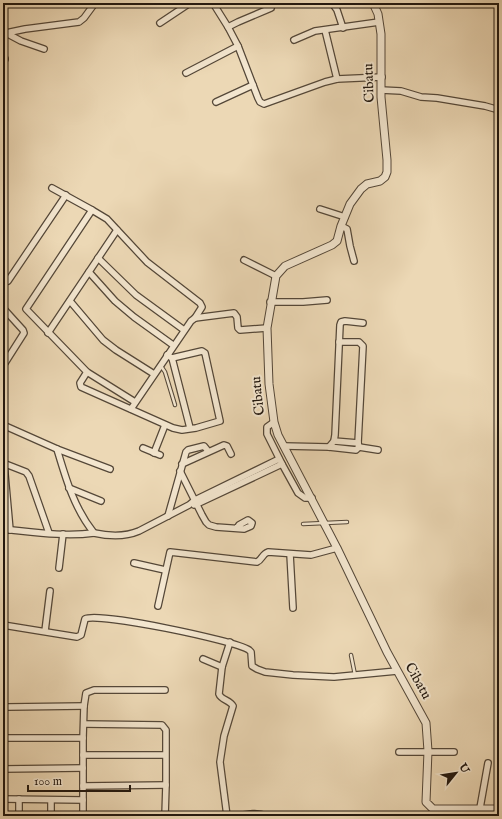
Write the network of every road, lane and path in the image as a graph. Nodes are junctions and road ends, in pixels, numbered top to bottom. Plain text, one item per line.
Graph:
1 (95, 3) edge
2 (190, 3) edge
3 (213, 3) edge
4 (332, 3) edge
5 (373, 3) edge
6 (271, 8) dead end
7 (379, 22) junction
8 (160, 23) dead end
9 (228, 27) junction
10 (343, 28) junction
11 (325, 30) junction
12 (4, 33) edge
13 (294, 40) dead end
14 (238, 46) junction
15 (44, 49) dead end
16 (186, 73) dead end
17 (382, 77) junction
18 (337, 79) junction
19 (253, 85) junction
20 (381, 90) junction
21 (216, 102) dead end
22 (499, 110) edge
23 (52, 188) dead end
24 (66, 195) junction
25 (320, 209) dead end
26 (92, 210) junction
27 (345, 217) junction
28 (341, 226) junction
29 (117, 230) junction
30 (98, 258) junction
31 (244, 260) dead end
32 (354, 261) dead end
33 (89, 272) junction
34 (276, 276) junction
35 (8, 281) dead end
36 (327, 300) dead end
37 (70, 301) junction
38 (270, 302) junction
39 (3, 308) edge
40 (195, 318) junction
41 (363, 323) dead end
42 (267, 328) junction
43 (184, 330) junction
44 (48, 333) junction
45 (339, 342) junction
46 (173, 345) junction
47 (170, 356) junction
48 (160, 365) junction
49 (3, 366) edge
50 (87, 372) junction
51 (154, 374) junction
52 (135, 402) junction
53 (175, 405) dead end
54 (131, 409) junction
55 (274, 422) junction
56 (3, 425) edge
57 (166, 425) junction
58 (190, 428) junction
59 (334, 441) junction
60 (358, 445) junction
61 (284, 446) junction
62 (329, 447) junction
63 (143, 448) dead end
64 (57, 449) junction
65 (378, 450) dead end
66 (208, 451) junction
67 (154, 453) junction
68 (231, 454) dead end
69 (160, 455) dead end
70 (281, 462) junction
71 (4, 463) edge
72 (182, 464) junction
73 (110, 469) dead end
74 (180, 471) junction
75 (69, 488) junction
76 (312, 498) junction
77 (101, 501) dead end
78 (196, 502) junction
79 (168, 516) junction
80 (347, 522) dead end
81 (303, 524) dead end
82 (324, 524) junction
83 (237, 528) dead end
84 (3, 529) edge
85 (10, 530) junction
86 (49, 533) junction
87 (94, 533) junction
88 (64, 534) junction
89 (337, 548) junction
90 (290, 554) junction
91 (134, 562) dead end
92 (59, 568) dead end
93 (165, 570) junction
94 (50, 591) dead end
95 (158, 606) dead end
96 (293, 608) dead end
97 (3, 625) edge
98 (45, 631) junction
99 (230, 642) junction
100 (351, 655) dead end
101 (203, 659) dead end
102 (222, 667) junction
103 (398, 671) junction
104 (355, 676) junction
105 (165, 690) dead end
106 (84, 706) junction
107 (8, 707) dead end
108 (84, 724) junction
109 (3, 738) edge
110 (83, 738) junction
111 (428, 751) junction
112 (399, 752) dead end
113 (454, 752) dead end
114 (83, 755) junction
115 (166, 755) junction
116 (488, 763) dead end
117 (83, 768) junction
118 (3, 769) edge
119 (166, 785) junction
120 (83, 786) junction
121 (3, 799) edge
122 (19, 799) junction
123 (51, 800) junction
124 (83, 800) junction
125 (480, 808) junction
126 (499, 809) edge
127 (19, 816) edge
128 (51, 816) edge
129 (83, 816) edge
130 (165, 816) edge
131 (227, 816) edge
132 (238, 816) edge
133 (267, 816) edge

1 - 12 street
2 - 8 street
3 - 9 street
4 - 10 street
5 - 7 street, Cibatu
6 - 9 street
7 - 10 street
7 - 17 street, Cibatu
9 - 14 street
10 - 11 street
11 - 13 street
11 - 18 street
12 - 15 street
14 - 16 street
14 - 19 street
17 - 18 street
17 - 20 street, Cibatu
18 - 19 street
19 - 21 street
20 - 22 street
20 - 27 street, Cibatu
23 - 24 street
24 - 26 street
24 - 35 street
25 - 27 street
26 - 29 street
26 - 44 street
27 - 28 street, Cibatu
28 - 32 street
28 - 34 street, Cibatu
29 - 30 street
29 - 40 street
30 - 33 street
30 - 43 street
31 - 34 street
33 - 37 street
33 - 46 street
34 - 38 street, Cibatu
36 - 38 street
37 - 44 street
37 - 51 street
38 - 42 street, Cibatu
39 - 49 street
40 - 42 street
40 - 43 street
41 - 45 street
42 - 55 street, Cibatu
43 - 46 street
44 - 50 street
45 - 59 street
45 - 60 street
46 - 47 street
47 - 48 street
47 - 58 street
47 - 58 street
48 - 51 street
48 - 53 lane
50 - 52 street
50 - 54 street
51 - 52 street
52 - 54 street
54 - 57 street
55 - 61 street, Cibatu
55 - 70 street
56 - 64 street
57 - 58 street
57 - 67 street
59 - 60 street
59 - 62 street
60 - 62 street
60 - 65 street
61 - 62 street
61 - 76 street, Cibatu
63 - 67 street
64 - 73 street
64 - 75 street
66 - 68 street
66 - 72 street
66 - 72 street
67 - 69 street
70 - 76 street
70 - 78 street
71 - 85 street
71 - 86 street
72 - 74 street
74 - 78 street
74 - 79 street
75 - 77 street
75 - 87 street
76 - 82 street, Cibatu
78 - 79 street
78 - 83 street
79 - 87 street
80 - 82 lane
81 - 82 lane
82 - 89 street, Cibatu
84 - 85 street
85 - 86 street
86 - 88 street
87 - 88 street
88 - 92 street
89 - 90 street
89 - 103 street, Cibatu
90 - 93 street
90 - 96 street
91 - 93 street
93 - 95 street
94 - 98 street
97 - 98 street
98 - 99 street
99 - 102 street
99 - 104 street
100 - 104 lane
101 - 102 street
102 - 131 street
103 - 104 street
103 - 111 street, Cibatu
105 - 106 street
106 - 107 street
106 - 108 street
108 - 110 street
108 - 115 street
109 - 110 street
110 - 114 street
111 - 112 street
111 - 113 street
111 - 125 street, Cibatu
114 - 115 street
114 - 117 street
115 - 119 street
116 - 125 street
117 - 118 street
117 - 120 street
119 - 120 street
119 - 130 street
120 - 124 street
121 - 122 street
122 - 123 street
122 - 127 street
123 - 124 street
123 - 128 street
124 - 129 street
125 - 126 street
129 - 130 street
132 - 133 street

